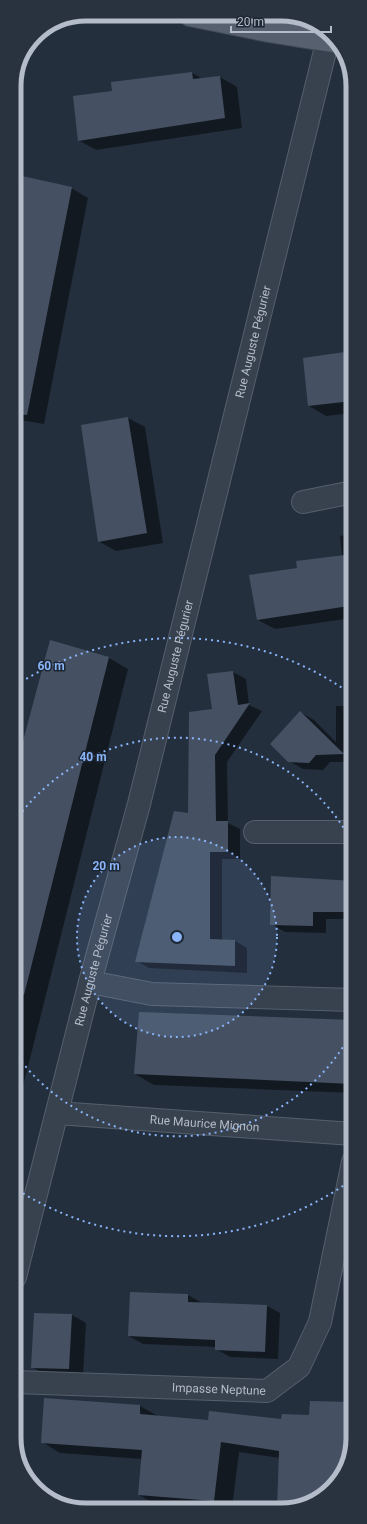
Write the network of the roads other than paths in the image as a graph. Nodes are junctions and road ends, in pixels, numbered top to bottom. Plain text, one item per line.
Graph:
1 (218, 21) edge
2 (325, 38) edge
3 (330, 43) edge
4 (346, 493) edge
5 (303, 502) dead end
6 (255, 832) dead end
7 (346, 832) edge
8 (90, 982) junction
9 (346, 1000) edge
10 (57, 1113) junction
11 (346, 1134) edge
12 (346, 1196) edge
13 (21, 1254) edge
14 (21, 1382) edge

1 - 2 main road
3 - 8 street, Rue Auguste Pégurier
4 - 5 street
6 - 7 street
8 - 9 street
8 - 10 street, Rue Auguste Pégurier
10 - 11 street, Rue Maurice Mignon
10 - 13 street, Rue Auguste Pégurier
12 - 14 street, Impasse Neptune

